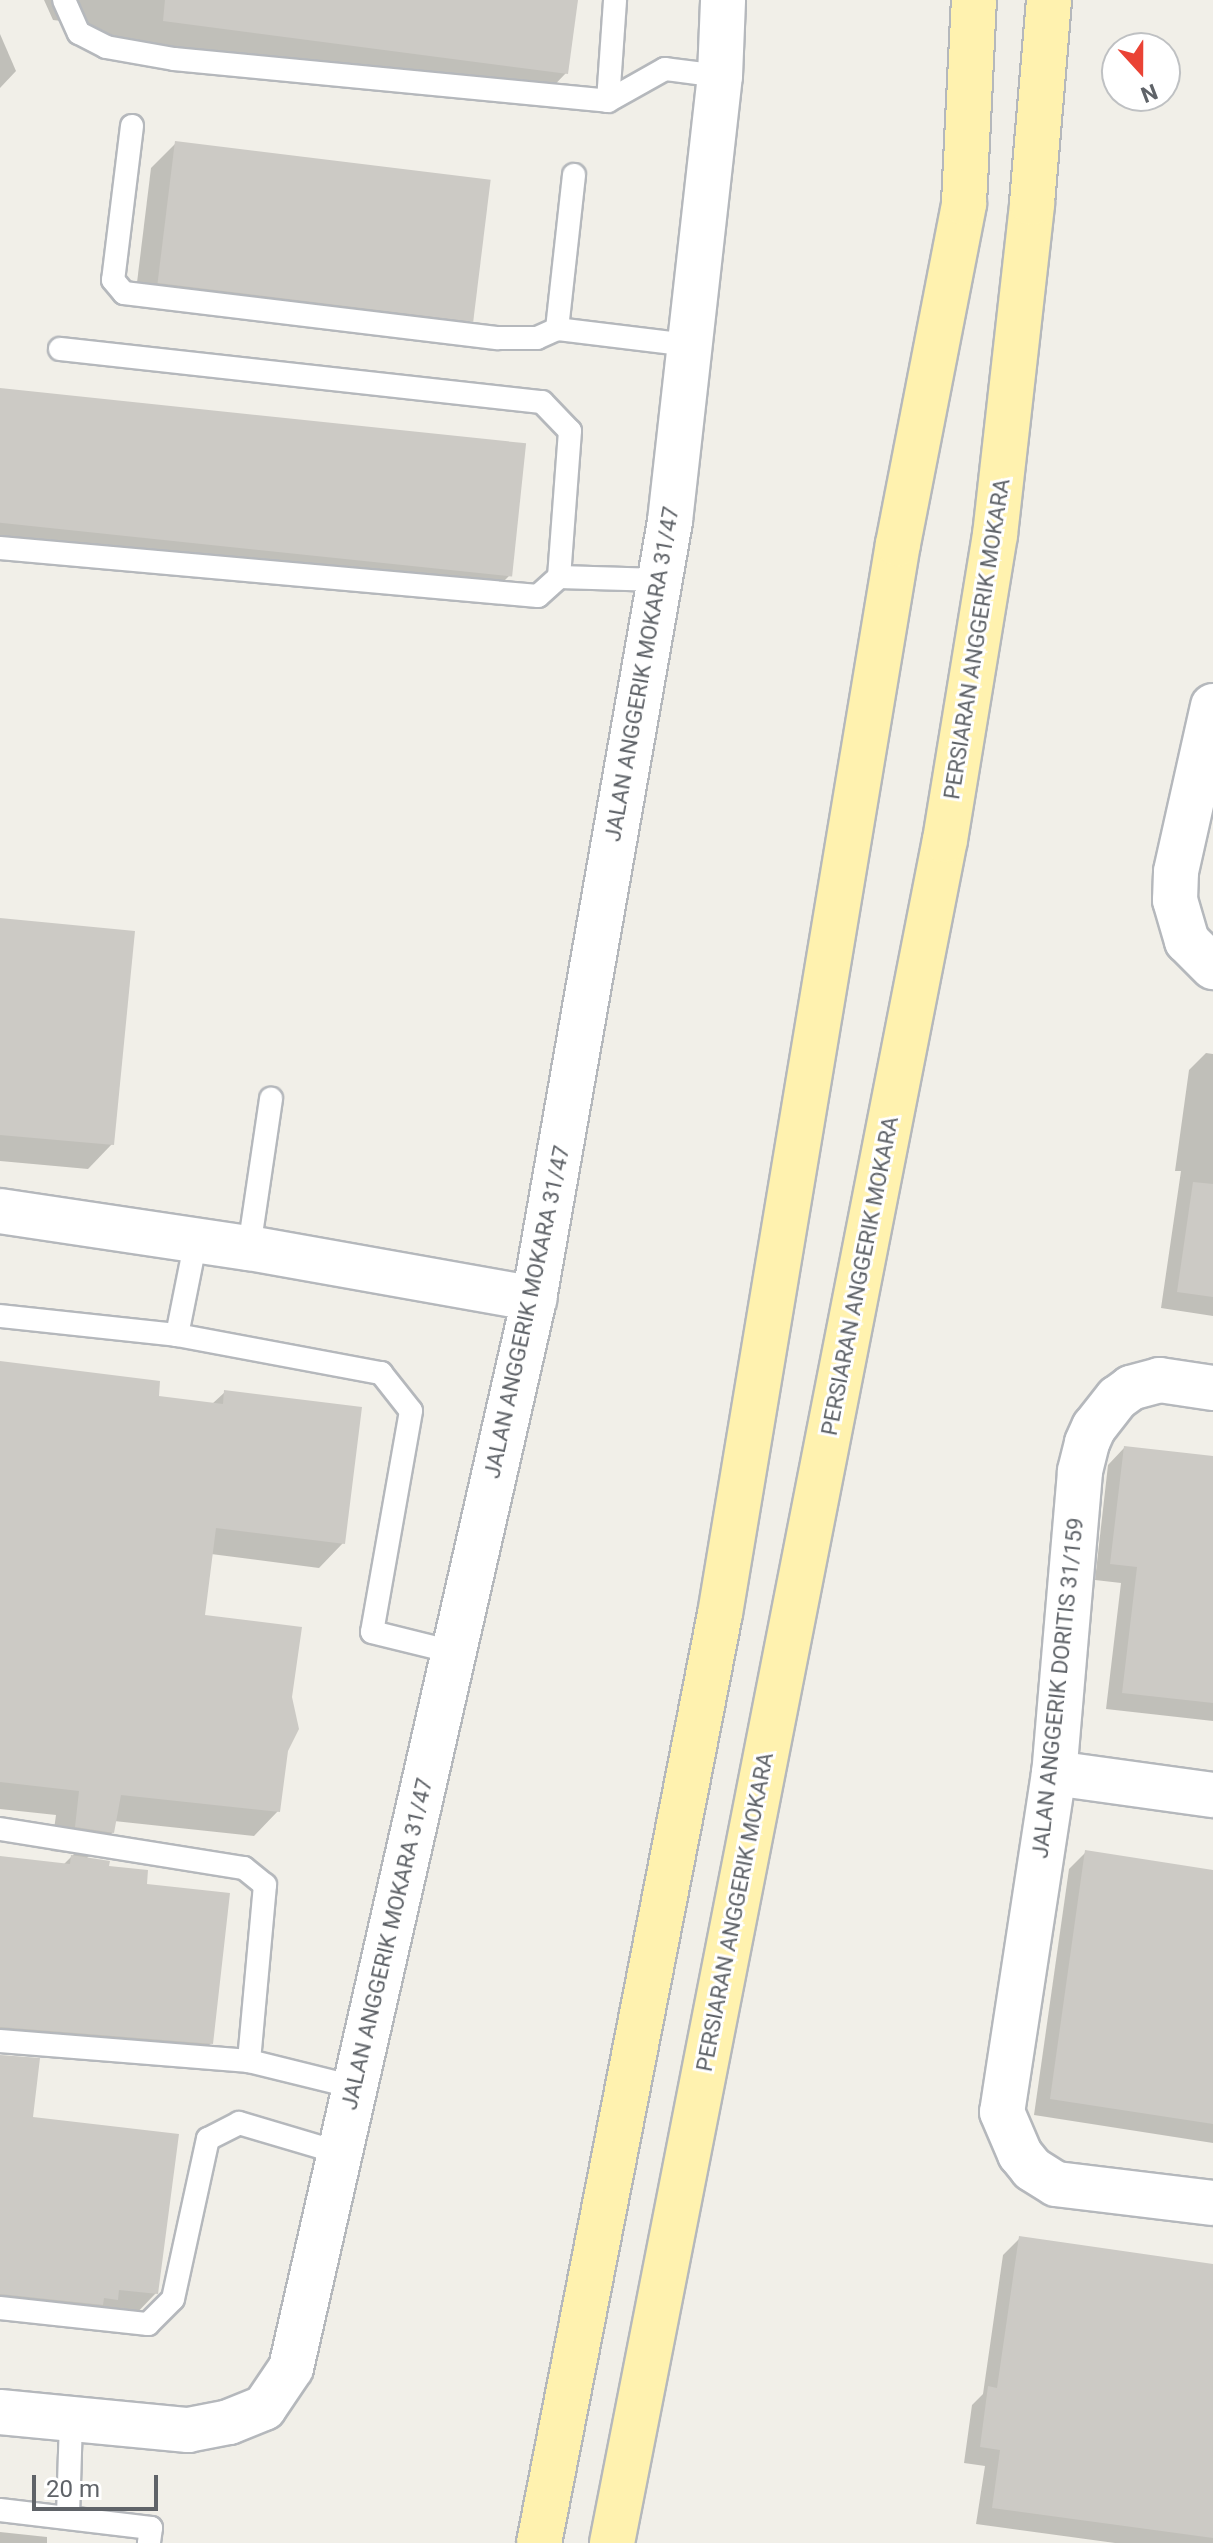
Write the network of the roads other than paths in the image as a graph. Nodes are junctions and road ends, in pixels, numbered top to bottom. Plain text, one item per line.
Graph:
1 (64, 0) edge
2 (615, 0) edge
3 (723, 0) edge
4 (974, 0) edge
5 (1049, 0) edge
6 (720, 76) junction
7 (608, 101) junction
8 (132, 126) dead end
9 (574, 175) dead end
10 (557, 329) junction
11 (689, 345) junction
12 (60, 349) dead end
13 (0, 548) edge
14 (559, 577) junction
15 (660, 580) junction
16 (1213, 706) edge
17 (1213, 967) edge
18 (271, 1099) dead end
19 (0, 1211) edge
20 (196, 1240) junction
21 (249, 1248) junction
22 (534, 1299) junction
23 (0, 1316) edge
24 (177, 1335) junction
25 (1213, 1388) edge
26 (453, 1652) junction
27 (1054, 1773) junction
28 (1213, 1795) edge
29 (0, 1829) edge
30 (0, 2041) edge
31 (249, 2061) junction
32 (354, 2087) junction
33 (340, 2153) junction
34 (1213, 2203) edge
35 (0, 2308) edge
36 (0, 2412) edge
37 (71, 2420) junction
38 (0, 2510) edge
39 (68, 2516) junction
40 (149, 2543) edge
41 (539, 2543) edge
42 (612, 2543) edge

1 - 7 lane
2 - 7 lane
3 - 6 street, JALAN ANGGERIK MOKARA 31/47
4 - 41 main road
5 - 42 main road, PERSIARAN ANGGERIK MOKARA
6 - 7 lane
6 - 11 street, JALAN ANGGERIK MOKARA 31/47
8 - 10 lane
9 - 10 lane
10 - 11 lane
11 - 15 street, JALAN ANGGERIK MOKARA 31/47
12 - 14 lane
13 - 14 lane
14 - 15 lane
15 - 22 street, JALAN ANGGERIK MOKARA 31/47
16 - 17 street
18 - 21 lane
19 - 20 street
20 - 21 street
20 - 24 lane
21 - 22 street
22 - 26 street, JALAN ANGGERIK MOKARA 31/47
23 - 24 lane
24 - 26 lane
25 - 27 street, JALAN ANGGERIK DORITIS 31/159
26 - 32 street, JALAN ANGGERIK MOKARA 31/47
27 - 28 street
27 - 34 street, JALAN ANGGERIK DORITIS 31/159
29 - 31 lane
30 - 31 lane
31 - 32 lane
32 - 33 street, JALAN ANGGERIK MOKARA 31/47
33 - 35 lane
33 - 37 street, JALAN ANGGERIK MOKARA 31/47
36 - 37 street, JALAN ANGGERIK MOKARA 31/47
37 - 39 lane
38 - 39 lane
39 - 40 lane

